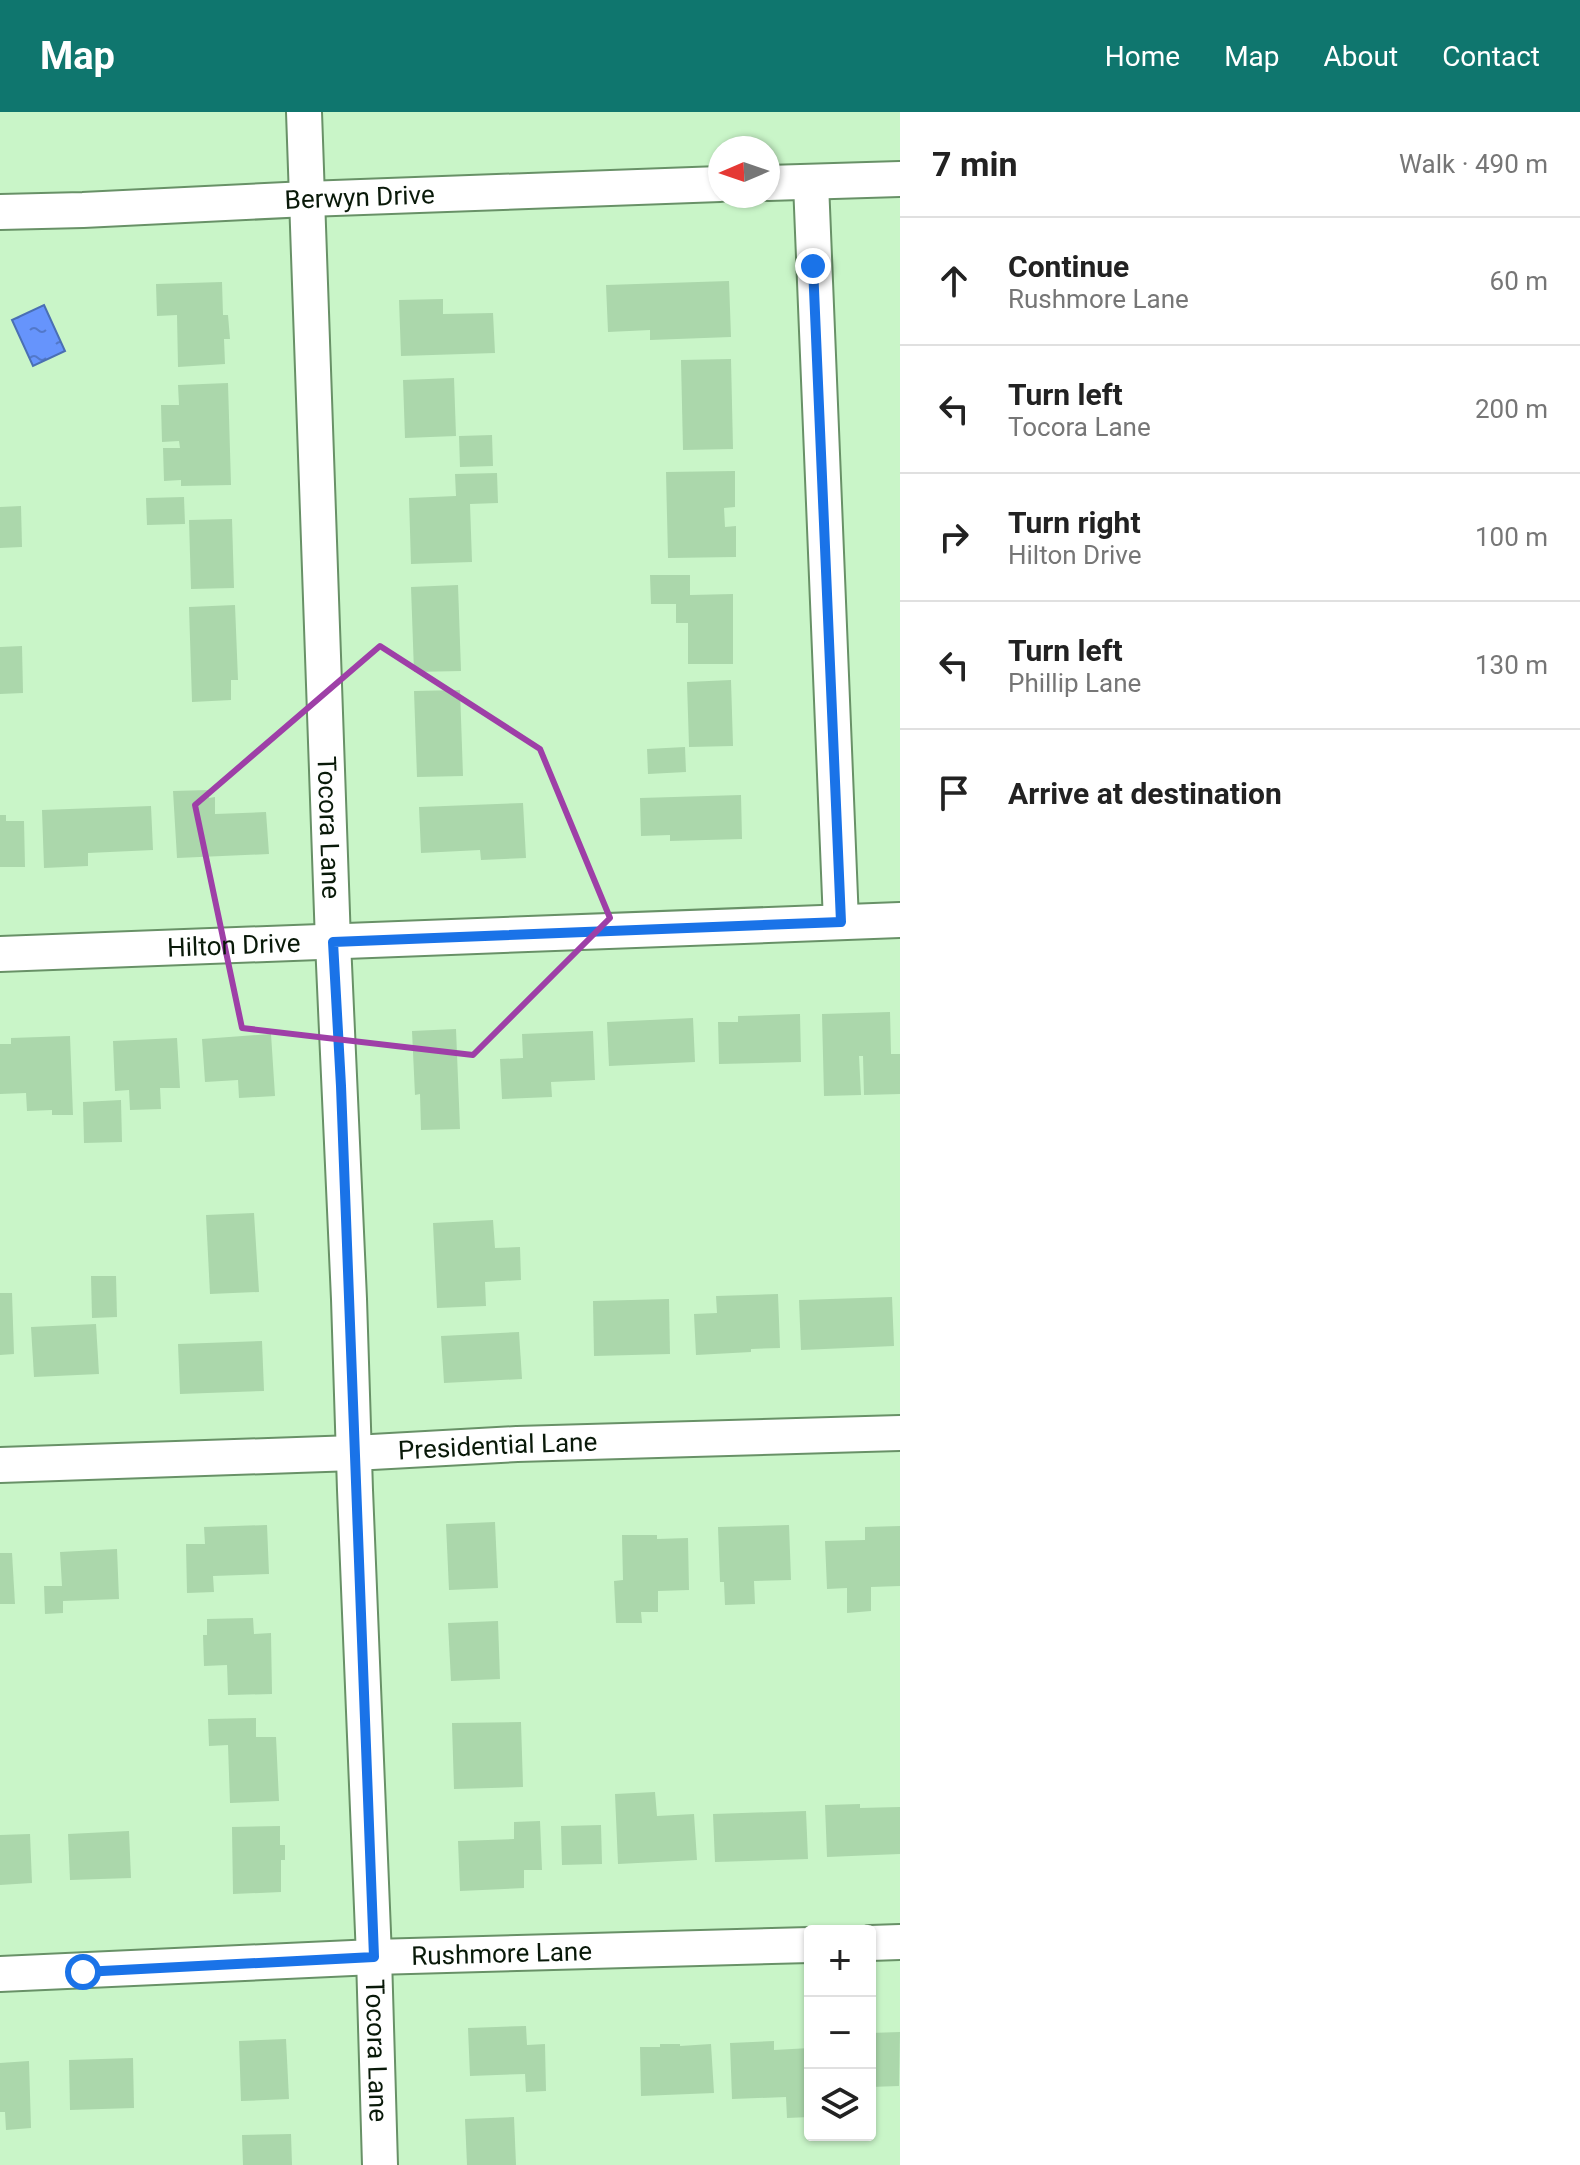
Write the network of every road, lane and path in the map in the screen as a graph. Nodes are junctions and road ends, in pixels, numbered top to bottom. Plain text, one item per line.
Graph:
1 (304, 112) edge
2 (900, 179) edge
3 (780, 183) edge
4 (811, 183) junction
5 (708, 184) edge
6 (307, 199) junction
7 (0, 212) edge
8 (900, 920) edge
9 (841, 922) junction
10 (333, 942) junction
11 (0, 954) edge
12 (900, 1433) edge
13 (354, 1453) junction
14 (0, 1465) edge
15 (900, 1942) edge
16 (876, 1943) edge
17 (804, 1945) edge
18 (374, 1957) junction
19 (0, 1974) edge
20 (380, 2165) edge

1 - 6 street, Tocora Lane
2 - 4 street
3 - 4 street
4 - 9 street
5 - 6 street, Berwyn Drive
6 - 7 street, Berwyn Drive
6 - 10 street, Tocora Lane
8 - 9 street, Hilton Drive
9 - 10 street, Hilton Drive
10 - 11 street, Hilton Drive
10 - 13 street, Tocora Lane
12 - 13 street, Presidential Lane
13 - 14 street, Presidential Lane
13 - 18 street, Tocora Lane
15 - 16 street
17 - 18 street, Rushmore Lane
18 - 19 street, Rushmore Lane
18 - 20 street, Tocora Lane

